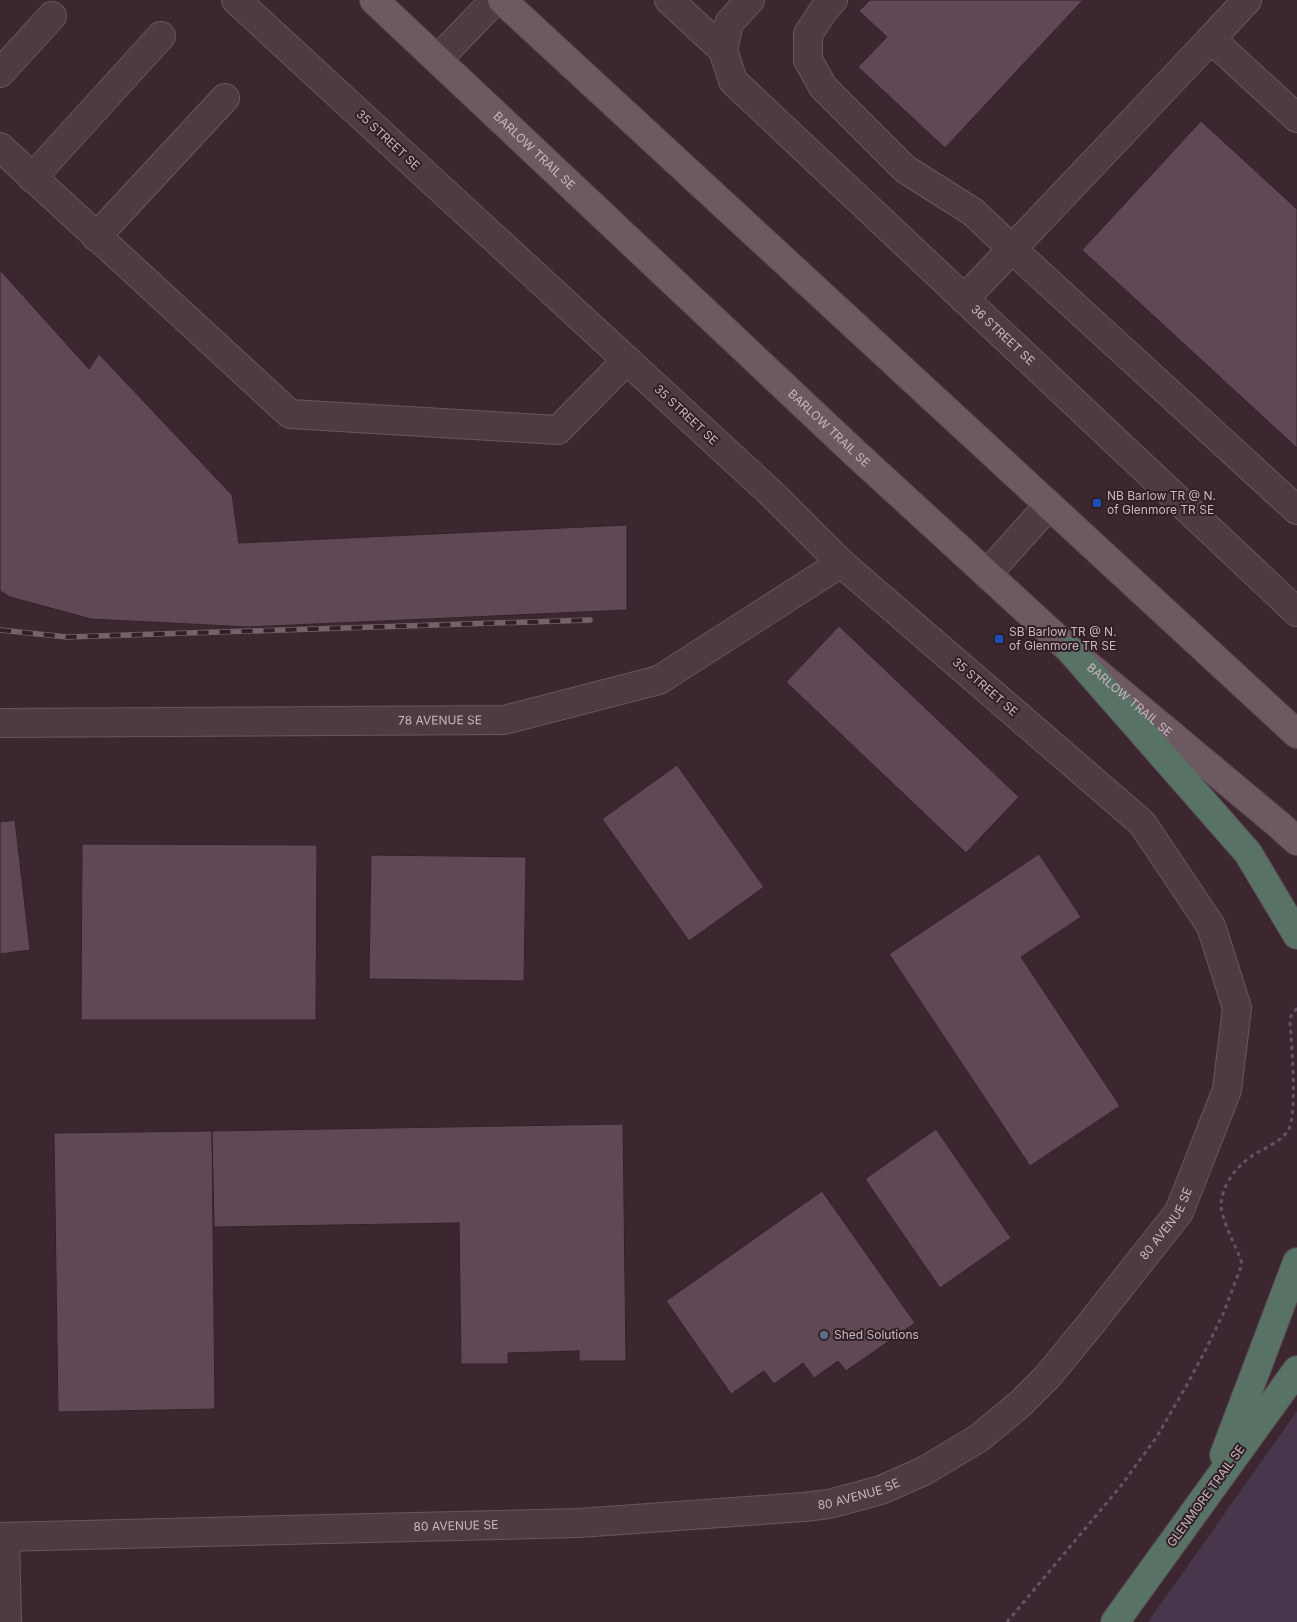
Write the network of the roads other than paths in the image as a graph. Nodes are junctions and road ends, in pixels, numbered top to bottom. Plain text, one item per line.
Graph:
1 (236, 0) edge
2 (374, 0) edge
3 (495, 0) edge
4 (502, 0) edge
5 (669, 0) edge
6 (750, 0) edge
7 (833, 0) edge
8 (1247, 0) edge
9 (52, 16) dead end
10 (161, 36) dead end
11 (1212, 39) junction
12 (723, 50) junction
13 (438, 59) junction
14 (0, 74) edge
15 (225, 98) dead end
16 (1297, 118) edge
17 (0, 147) edge
18 (32, 178) junction
19 (96, 237) junction
20 (1012, 249) junction
21 (964, 299) junction
22 (626, 360) junction
23 (1049, 505) junction
24 (1297, 510) edge
25 (841, 563) junction
26 (987, 574) junction
27 (1297, 612) edge
28 (1205, 648) junction
29 (1071, 651) junction
30 (1297, 714) edge
31 (0, 723) edge
32 (1297, 734) edge
33 (1142, 823) joint
34 (1297, 841) edge
35 (1297, 935) edge
36 (1297, 1262) edge
37 (1297, 1370) edge
38 (1211, 1489) junction
39 (2, 1537) edge
40 (7, 1622) edge
41 (1115, 1622) edge

1 - 22 street, 35 STREET SE
2 - 13 main road, BARLOW TRAIL SE
3 - 13 street
4 - 23 main road
5 - 12 street
6 - 12 street
7 - 20 street
8 - 11 street
9 - 14 street
10 - 18 street
11 - 16 street
11 - 20 street
12 - 21 street, 36 STREET SE
13 - 26 main road, BARLOW TRAIL SE
15 - 19 street
17 - 18 street
18 - 19 street
19 - 22 street
20 - 21 street
20 - 24 street
21 - 27 street, 36 STREET SE
22 - 25 street, 35 STREET SE
23 - 26 street
23 - 28 main road
25 - 31 street, 78 AVENUE SE
25 - 33 street, 35 STREET SE
26 - 29 main road, BARLOW TRAIL SE
28 - 30 main road
28 - 32 main road
29 - 34 main road, BARLOW TRAIL SE
29 - 35 highway
33 - 39 street, 80 AVENUE SE
36 - 38 highway
37 - 38 highway, GLENMORE TRAIL SE
38 - 41 highway, GLENMORE TRAIL SE
39 - 40 street

